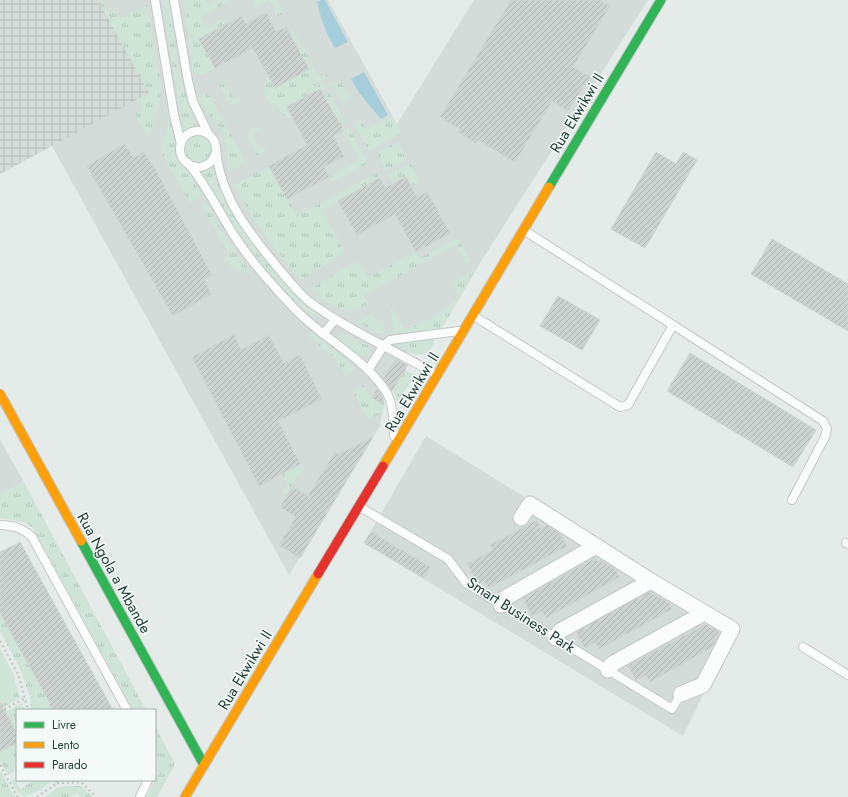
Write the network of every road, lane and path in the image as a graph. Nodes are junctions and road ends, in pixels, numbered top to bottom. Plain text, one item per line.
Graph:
1 (155, 0) edge
2 (174, 0) edge
3 (661, 0) edge
4 (210, 135) junction
5 (181, 144) junction
6 (216, 149) junction
7 (188, 163) junction
8 (524, 230) junction
9 (474, 315) junction
10 (335, 320) junction
11 (673, 325) junction
12 (464, 331) junction
13 (323, 334) junction
14 (384, 345) junction
15 (368, 370) junction
16 (438, 375) junction
17 (0, 394) edge
18 (394, 448) junction
19 (792, 500) dead end
20 (359, 506) junction
21 (521, 518) dead end
22 (0, 525) edge
23 (596, 546) junction
24 (651, 581) junction
25 (501, 605) junction
26 (704, 613) junction
27 (556, 638) junction
28 (0, 641) edge
29 (804, 647) dead end
30 (608, 670) junction
31 (848, 675) edge
32 (680, 694) joint
33 (25, 698) junction
34 (28, 709) edge
35 (126, 709) edge
36 (0, 712) edge
37 (0, 765) edge
38 (204, 765) junction
39 (56, 781) edge
40 (148, 781) edge
41 (18, 797) edge
42 (37, 797) edge
43 (96, 797) edge
44 (140, 797) edge
45 (185, 797) edge

1 - 5 lane
2 - 4 lane
3 - 8 street, Rua Ekwikwi II
4 - 5 lane
4 - 6 lane
5 - 7 lane
6 - 7 lane
6 - 10 lane
7 - 13 lane
8 - 9 street, Rua Ekwikwi II
8 - 11 lane
9 - 11 lane
9 - 12 street, Rua Ekwikwi II
10 - 13 lane
10 - 14 lane
11 - 19 lane
12 - 14 lane
12 - 16 street, Rua Ekwikwi II
13 - 15 lane
14 - 15 lane
14 - 16 lane
15 - 18 lane
16 - 18 street, Rua Ekwikwi II
17 - 38 street, Rua Ngola a Mbande
18 - 20 street, Rua Ekwikwi II
20 - 25 lane, Smart Business Park
20 - 38 street, Rua Ekwikwi II
21 - 23 street
22 - 35 lane
23 - 24 street
23 - 25 street
24 - 26 street
24 - 27 street
25 - 27 lane, Smart Business Park
26 - 30 street
26 - 32 street
27 - 30 lane, Smart Business Park
28 - 33 path
29 - 31 lane
30 - 32 lane, Smart Business Park
33 - 34 path
33 - 36 path
37 - 41 path
38 - 45 street, Rua Ekwikwi II
39 - 42 path
39 - 43 path
40 - 44 lane

